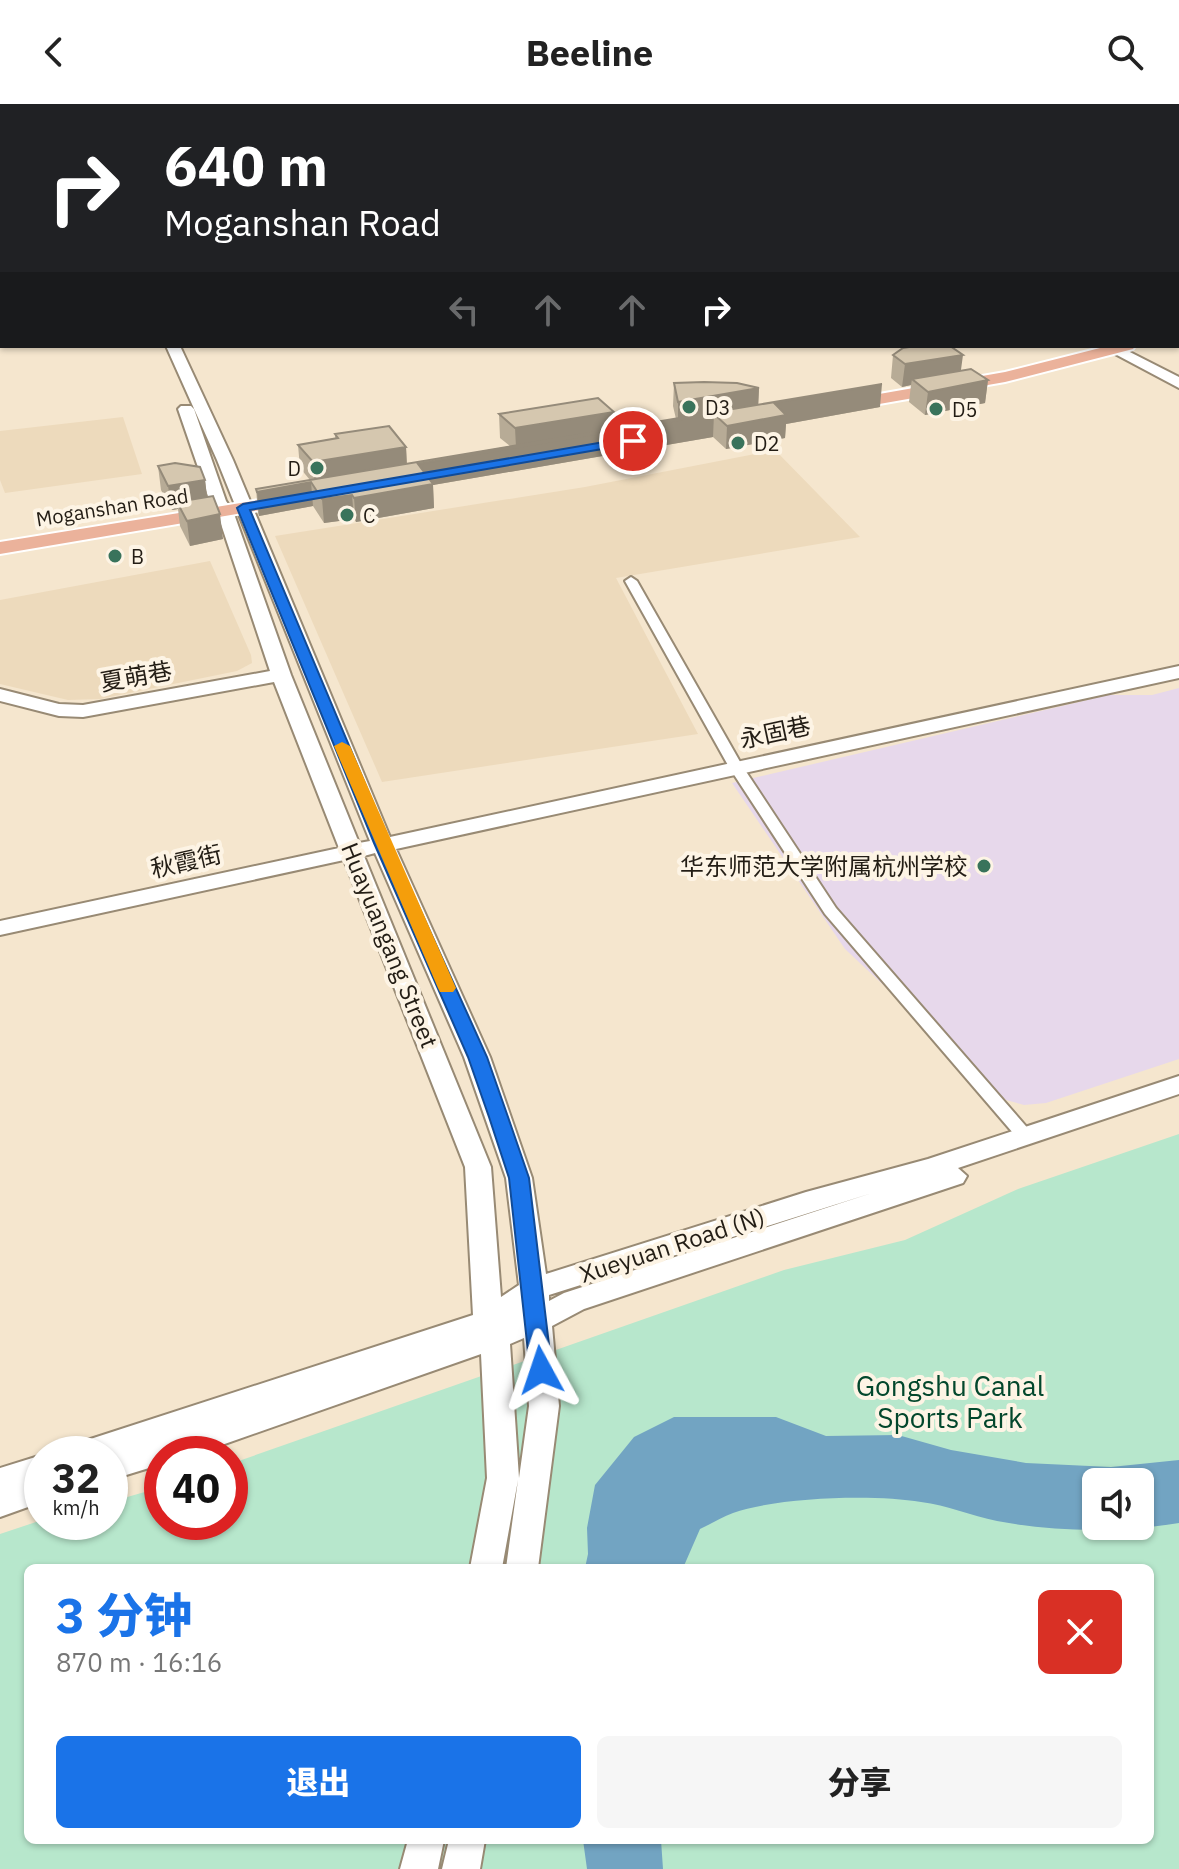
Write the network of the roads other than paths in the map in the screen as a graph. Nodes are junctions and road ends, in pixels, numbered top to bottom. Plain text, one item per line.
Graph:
1 (158, 348) edge
2 (174, 348) edge
3 (1081, 348) edge
4 (1116, 348) edge
5 (1122, 348) edge
6 (1122, 348) edge
7 (1179, 374) edge
8 (1179, 383) edge
9 (301, 493) edge
10 (231, 505) junction
11 (0, 540) edge
12 (0, 548) edge
13 (631, 581) dead end
14 (1179, 672) edge
15 (281, 675) junction
16 (0, 695) edge
17 (736, 767) junction
18 (382, 843) junction
19 (352, 850) junction
20 (0, 928) edge
21 (1179, 1085) edge
22 (1179, 1102) edge
23 (1025, 1136) junction
24 (534, 1289) junction
25 (537, 1321) junction
26 (492, 1330) junction
27 (128, 1440) edge
28 (128, 1462) edge
29 (24, 1474) edge
30 (0, 1481) edge
31 (24, 1495) edge
32 (0, 1504) edge
33 (487, 1564) edge
34 (523, 1564) edge
35 (425, 1844) edge
36 (466, 1844) edge
37 (419, 1869) edge
38 (461, 1869) edge

1 - 10 street, Huayuangang Street
2 - 10 street, Huayuangang Street
3 - 4 main road
5 - 7 street
6 - 8 street
9 - 10 main road, Moganshan Road
10 - 11 main road, Moganshan Road
10 - 12 main road, Moganshan Road
10 - 15 street, Huayuangang Street
10 - 18 street, Huayuangang Street
13 - 17 street
14 - 17 street, 永固巷
15 - 16 street, 夏萌巷
15 - 19 street, Huayuangang Street
17 - 18 street, 永固巷
17 - 23 street
18 - 19 street, 秋霞街
18 - 24 street, Huayuangang Street
19 - 20 street, 秋霞街
19 - 26 street, Huayuangang Street
21 - 23 street, Xueyuan Road (N)
22 - 25 street, Xueyuan Road (N)
23 - 24 street, Xueyuan Road (N)
24 - 25 street, Huayuangang Street
24 - 26 street, Xueyuan Road (N)
25 - 26 street, Xueyuan Road (N)
25 - 34 street, Huayuangang Street
26 - 27 street, Xueyuan Road (N)
26 - 28 street, Xueyuan Road (N)
26 - 33 street, Huayuangang Street
29 - 30 street
31 - 32 street
35 - 37 street
36 - 38 street

